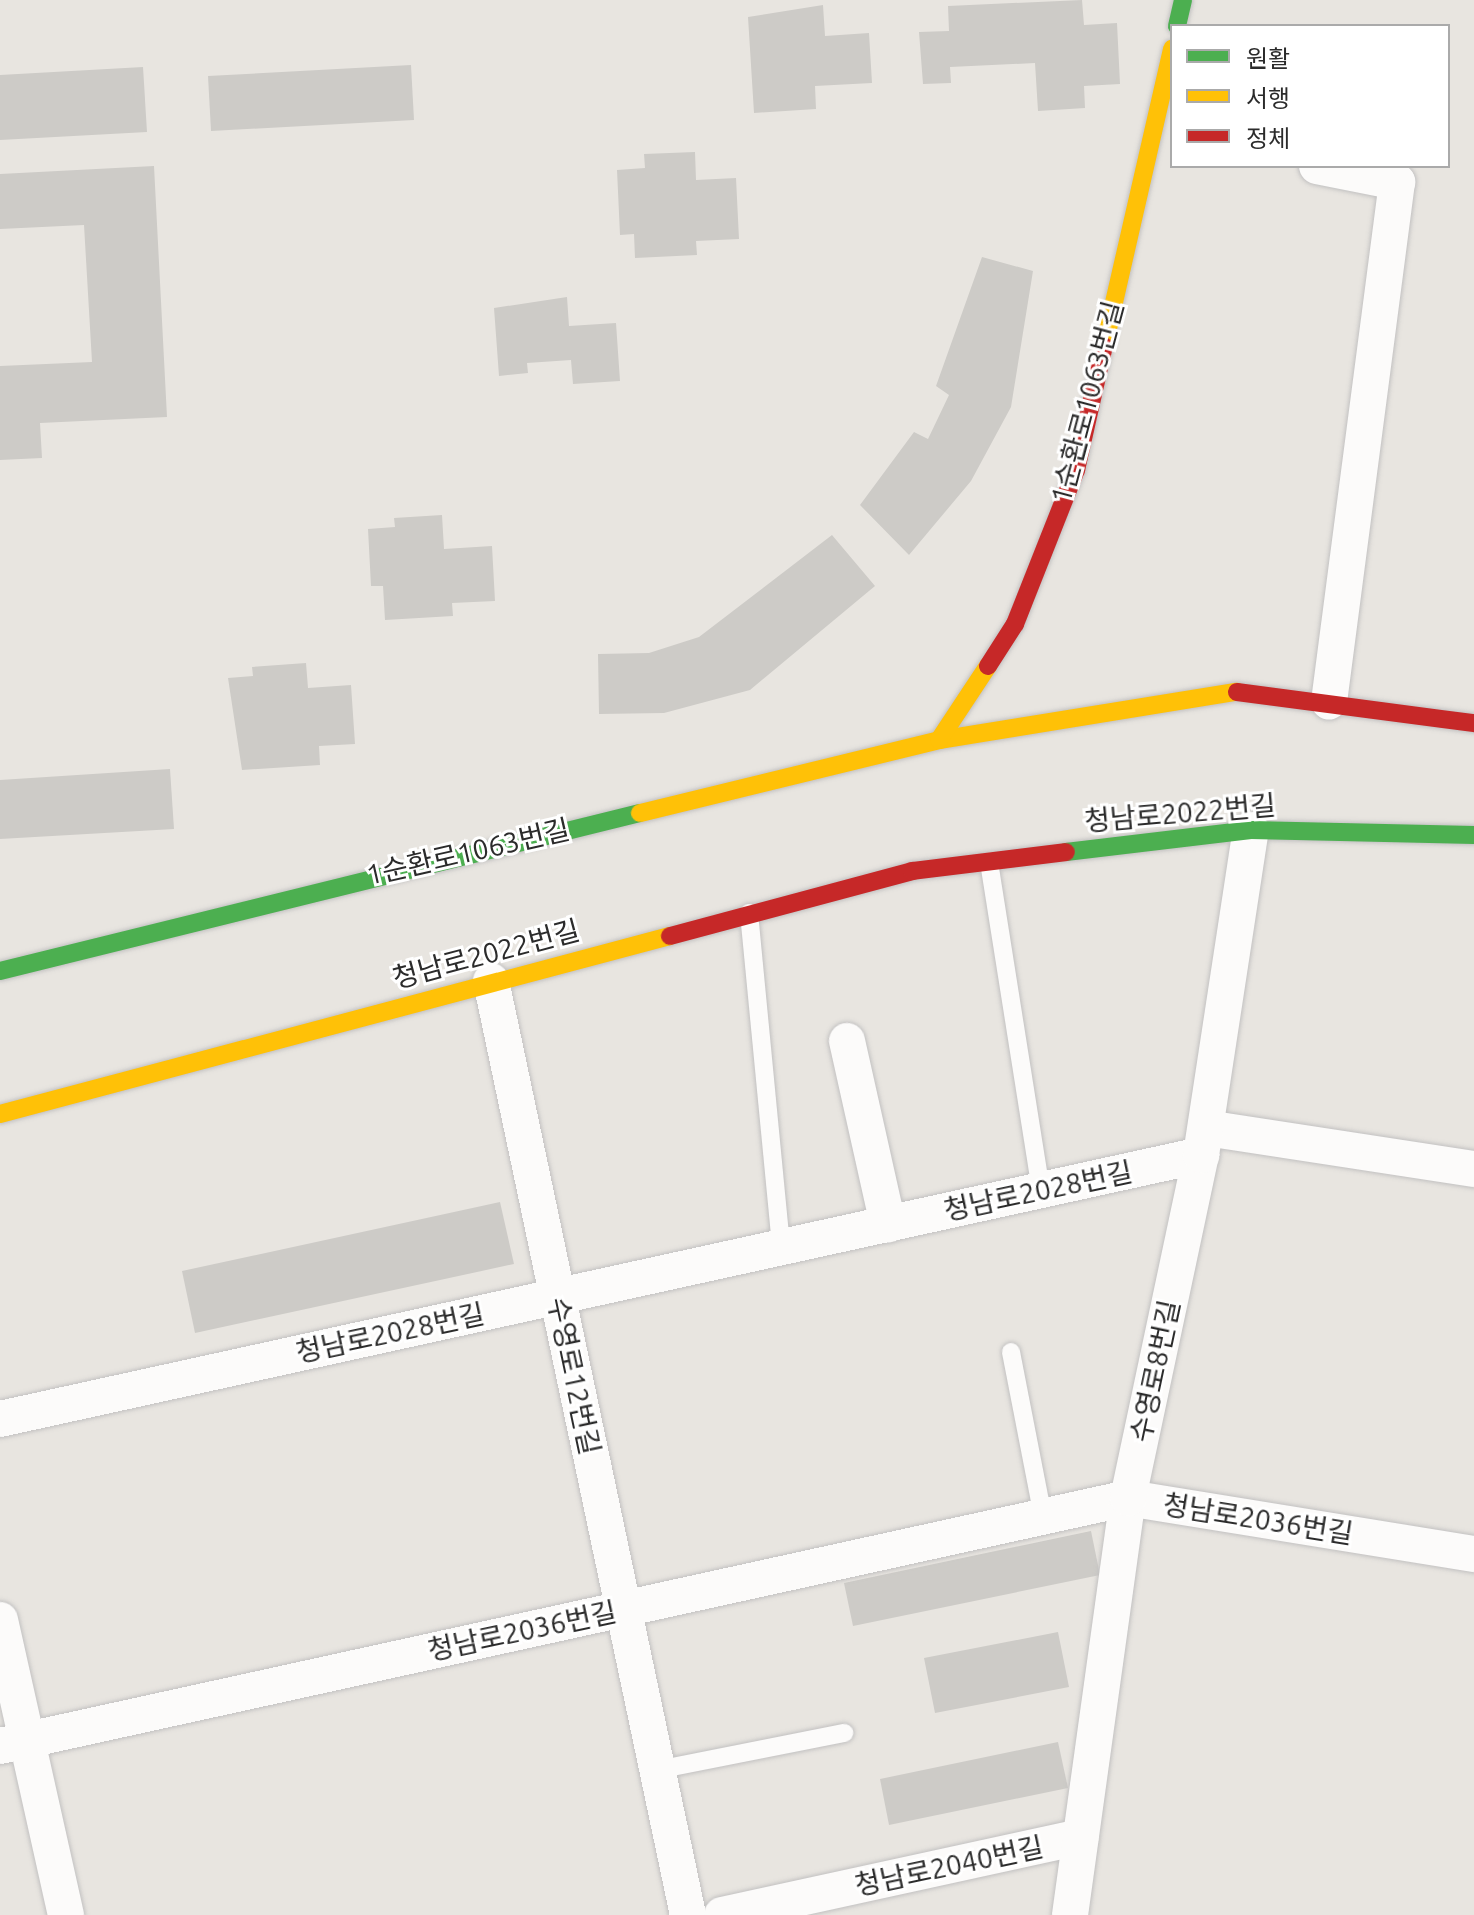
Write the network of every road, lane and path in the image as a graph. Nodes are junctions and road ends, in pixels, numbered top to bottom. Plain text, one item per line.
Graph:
1 (1183, 0) edge
2 (1177, 24) edge
3 (1170, 66) edge
4 (1162, 136) edge
5 (1327, 168) edge
6 (1329, 702) junction
7 (1474, 723) edge
8 (939, 740) junction
9 (1251, 830) junction
10 (1474, 835) edge
11 (989, 862) junction
12 (749, 913) junction
13 (0, 971) edge
14 (491, 981) junction
15 (847, 1041) dead end
16 (0, 1114) edge
17 (1204, 1141) junction
18 (1474, 1169) edge
19 (1041, 1190) junction
20 (888, 1224) junction
21 (781, 1247) junction
22 (557, 1296) junction
23 (1011, 1352) dead end
24 (0, 1419) edge
25 (1128, 1498) junction
26 (1043, 1516) junction
27 (1474, 1554) edge
28 (623, 1608) junction
29 (0, 1620) edge
30 (844, 1733) dead end
31 (13, 1743) edge
32 (657, 1770) junction
33 (1081, 1837) junction
34 (66, 1915) edge
35 (688, 1915) edge
36 (722, 1915) edge
37 (1070, 1915) edge

1 - 2 street
3 - 4 street, 1순환로1063번길
4 - 8 street, 1순환로1063번길
5 - 6 street
6 - 7 street, 1순환로1063번길
6 - 8 street, 1순환로1063번길
8 - 13 street, 1순환로1063번길
9 - 10 street, 청남로2022번길
9 - 11 street, 청남로2022번길
9 - 17 street, 수영로8번길
11 - 12 street, 청남로2022번길
11 - 19 lane
12 - 14 street, 청남로2022번길
12 - 21 lane
14 - 16 street, 청남로2022번길
14 - 22 street, 수영로12번길
15 - 20 street
17 - 18 street, 청남로2028번길
17 - 19 street, 청남로2028번길
17 - 25 street, 수영로8번길
19 - 20 street, 청남로2028번길
20 - 21 street, 청남로2028번길
21 - 22 street, 청남로2028번길
22 - 24 street, 청남로2028번길
22 - 28 street, 수영로12번길
23 - 26 lane
25 - 26 street, 청남로2036번길
25 - 27 street, 청남로2036번길
25 - 33 street, 수영로8번길
26 - 28 street, 청남로2036번길
28 - 31 street, 청남로2036번길
28 - 32 street, 수영로12번길
29 - 31 street
30 - 32 lane
31 - 34 street
32 - 35 street, 수영로12번길
33 - 36 street, 청남로2040번길
33 - 37 street, 수영로8번길

